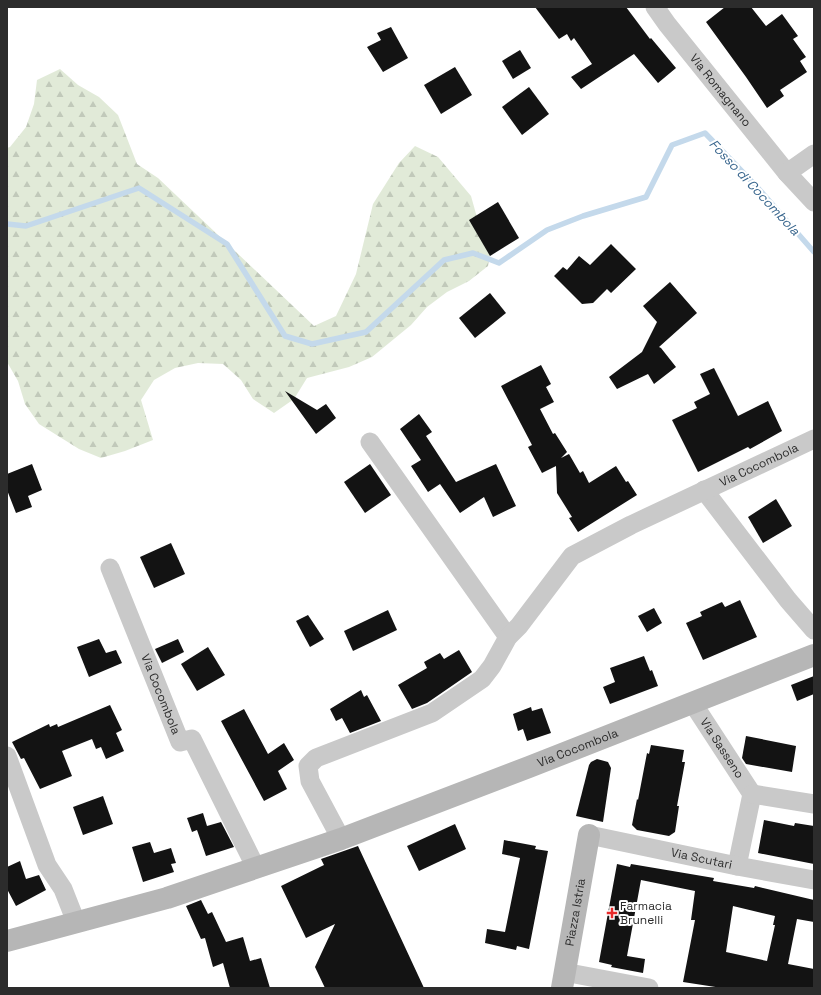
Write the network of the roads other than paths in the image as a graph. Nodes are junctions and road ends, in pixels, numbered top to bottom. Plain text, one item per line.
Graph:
1 (654, 7) edge
2 (814, 154) edge
3 (787, 173) junction
4 (814, 202) edge
5 (814, 439) edge
6 (370, 442) dead end
7 (704, 490) junction
8 (110, 568) dead end
9 (814, 630) edge
10 (508, 637) junction
11 (814, 655) edge
12 (692, 702) junction
13 (7, 756) edge
14 (752, 794) junction
15 (814, 804) edge
16 (589, 836) joint
17 (341, 839) junction
18 (737, 866) junction
19 (256, 868) junction
20 (814, 880) edge
21 (76, 922) junction
22 (7, 941) edge
23 (563, 980) edge
24 (649, 988) edge

1 - 3 street, Via Romagnano
2 - 3 street
3 - 4 street, Via Romagnano
5 - 7 street, Via Cocombola
6 - 10 street
7 - 9 street, Via Cocombola
7 - 10 street, Via Cocombola
8 - 19 street, Via Cocombola
10 - 17 street, Via Cocombola
11 - 12 street, Via Cocombola
12 - 14 street, Via Sasseno
12 - 17 street, Via Cocombola
13 - 21 street
14 - 15 street
14 - 18 street
16 - 18 street, Via Scutari
16 - 23 street, Piazza Istria
17 - 19 street, Via Cocombola
18 - 20 street, Via Scutari
19 - 21 street, Via Cocombola
21 - 22 street, Via Cocombola
23 - 24 street

